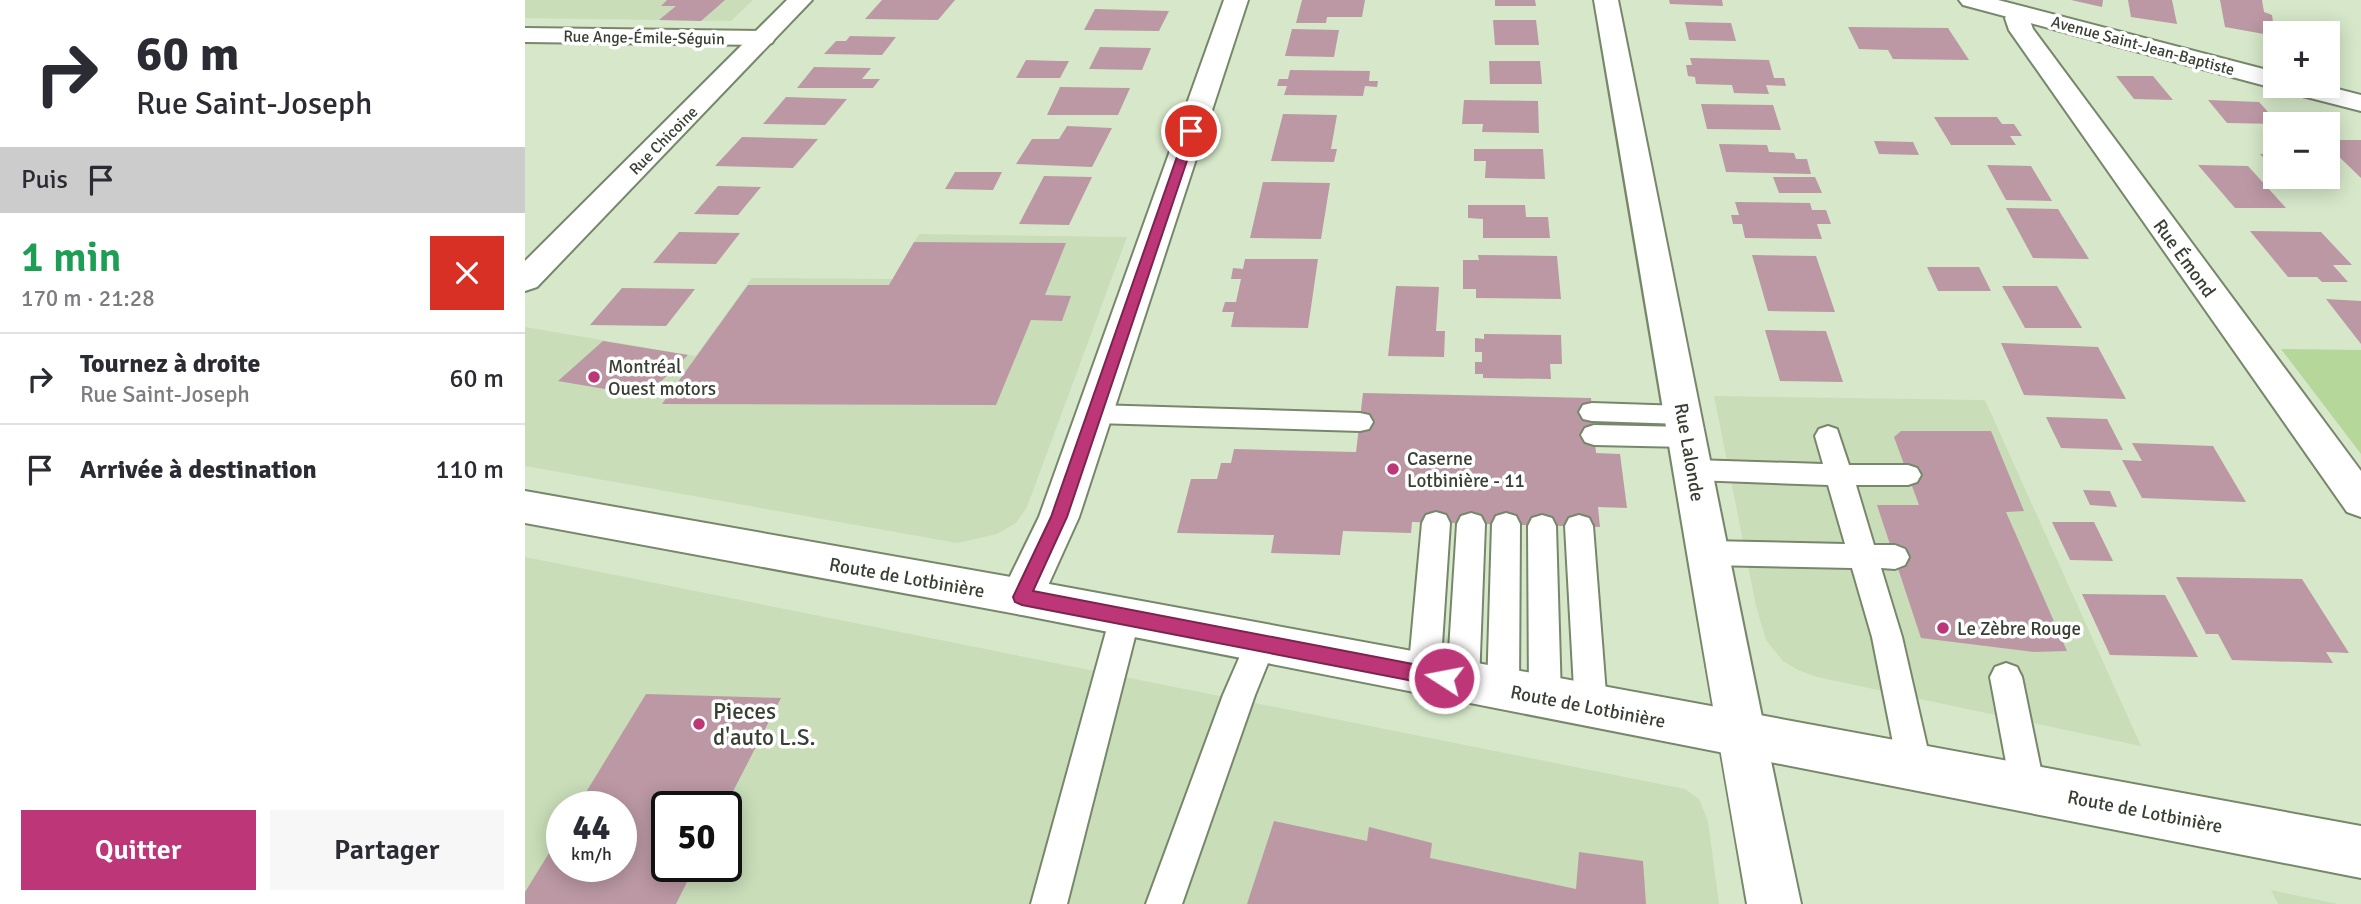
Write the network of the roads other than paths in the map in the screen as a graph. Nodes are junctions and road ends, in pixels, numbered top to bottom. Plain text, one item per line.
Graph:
1 (800, 0) edge
2 (1236, 0) edge
3 (1606, 0) edge
4 (1971, 0) edge
5 (2019, 13) junction
6 (525, 35) edge
7 (763, 38) junction
8 (2263, 77) edge
9 (2340, 98) edge
10 (2361, 103) edge
11 (525, 280) edge
12 (1095, 414) junction
13 (1360, 422) dead end
14 (1593, 424) dead end
15 (1828, 436) dead end
16 (1688, 440) junction
17 (1839, 475) junction
18 (1908, 475) dead end
19 (2361, 500) edge
20 (525, 507) edge
21 (1436, 523) dead end
22 (1471, 524) dead end
23 (1506, 524) dead end
24 (1542, 526) dead end
25 (1579, 526) dead end
26 (1708, 553) junction
27 (1864, 556) junction
28 (1895, 557) dead end
29 (1022, 597) junction
30 (1125, 617) junction
31 (1261, 643) junction
32 (2006, 677) dead end
33 (1463, 682) junction
34 (1545, 698) junction
35 (1591, 707) junction
36 (1742, 735) junction
37 (1915, 768) junction
38 (2028, 789) junction
39 (2361, 852) edge
40 (1049, 904) edge
41 (1164, 904) edge
42 (1774, 904) edge

1 - 7 street, Rue Chicoine
2 - 12 street
3 - 16 street, Rue Lalonde
4 - 5 street, Avenue Saint-Jean-Baptiste
5 - 8 street, Avenue Saint-Jean-Baptiste
5 - 19 street, Rue Émond
6 - 7 street, Rue Ange-Émile-Séguin
7 - 11 street, Rue Chicoine
9 - 10 street
12 - 13 lane
12 - 29 street
14 - 16 lane
15 - 17 lane
16 - 17 lane
16 - 26 street, Rue Lalonde
17 - 18 lane
17 - 27 lane
20 - 29 street, Route de Lotbinière
21 - 33 lane
22 - 33 lane
23 - 33 lane
24 - 34 lane
25 - 35 lane
26 - 27 lane
26 - 36 street, Rue Lalonde
27 - 28 lane
27 - 37 lane
29 - 30 street, Route de Lotbinière
30 - 31 street, Route de Lotbinière
30 - 40 lane
31 - 33 street, Route de Lotbinière
31 - 41 lane
32 - 38 lane
33 - 34 street, Route de Lotbinière
34 - 35 street, Route de Lotbinière
35 - 36 street, Route de Lotbinière
36 - 37 street, Route de Lotbinière
36 - 42 street, Rue Lalonde
37 - 38 street, Route de Lotbinière
38 - 39 street, Route de Lotbinière

